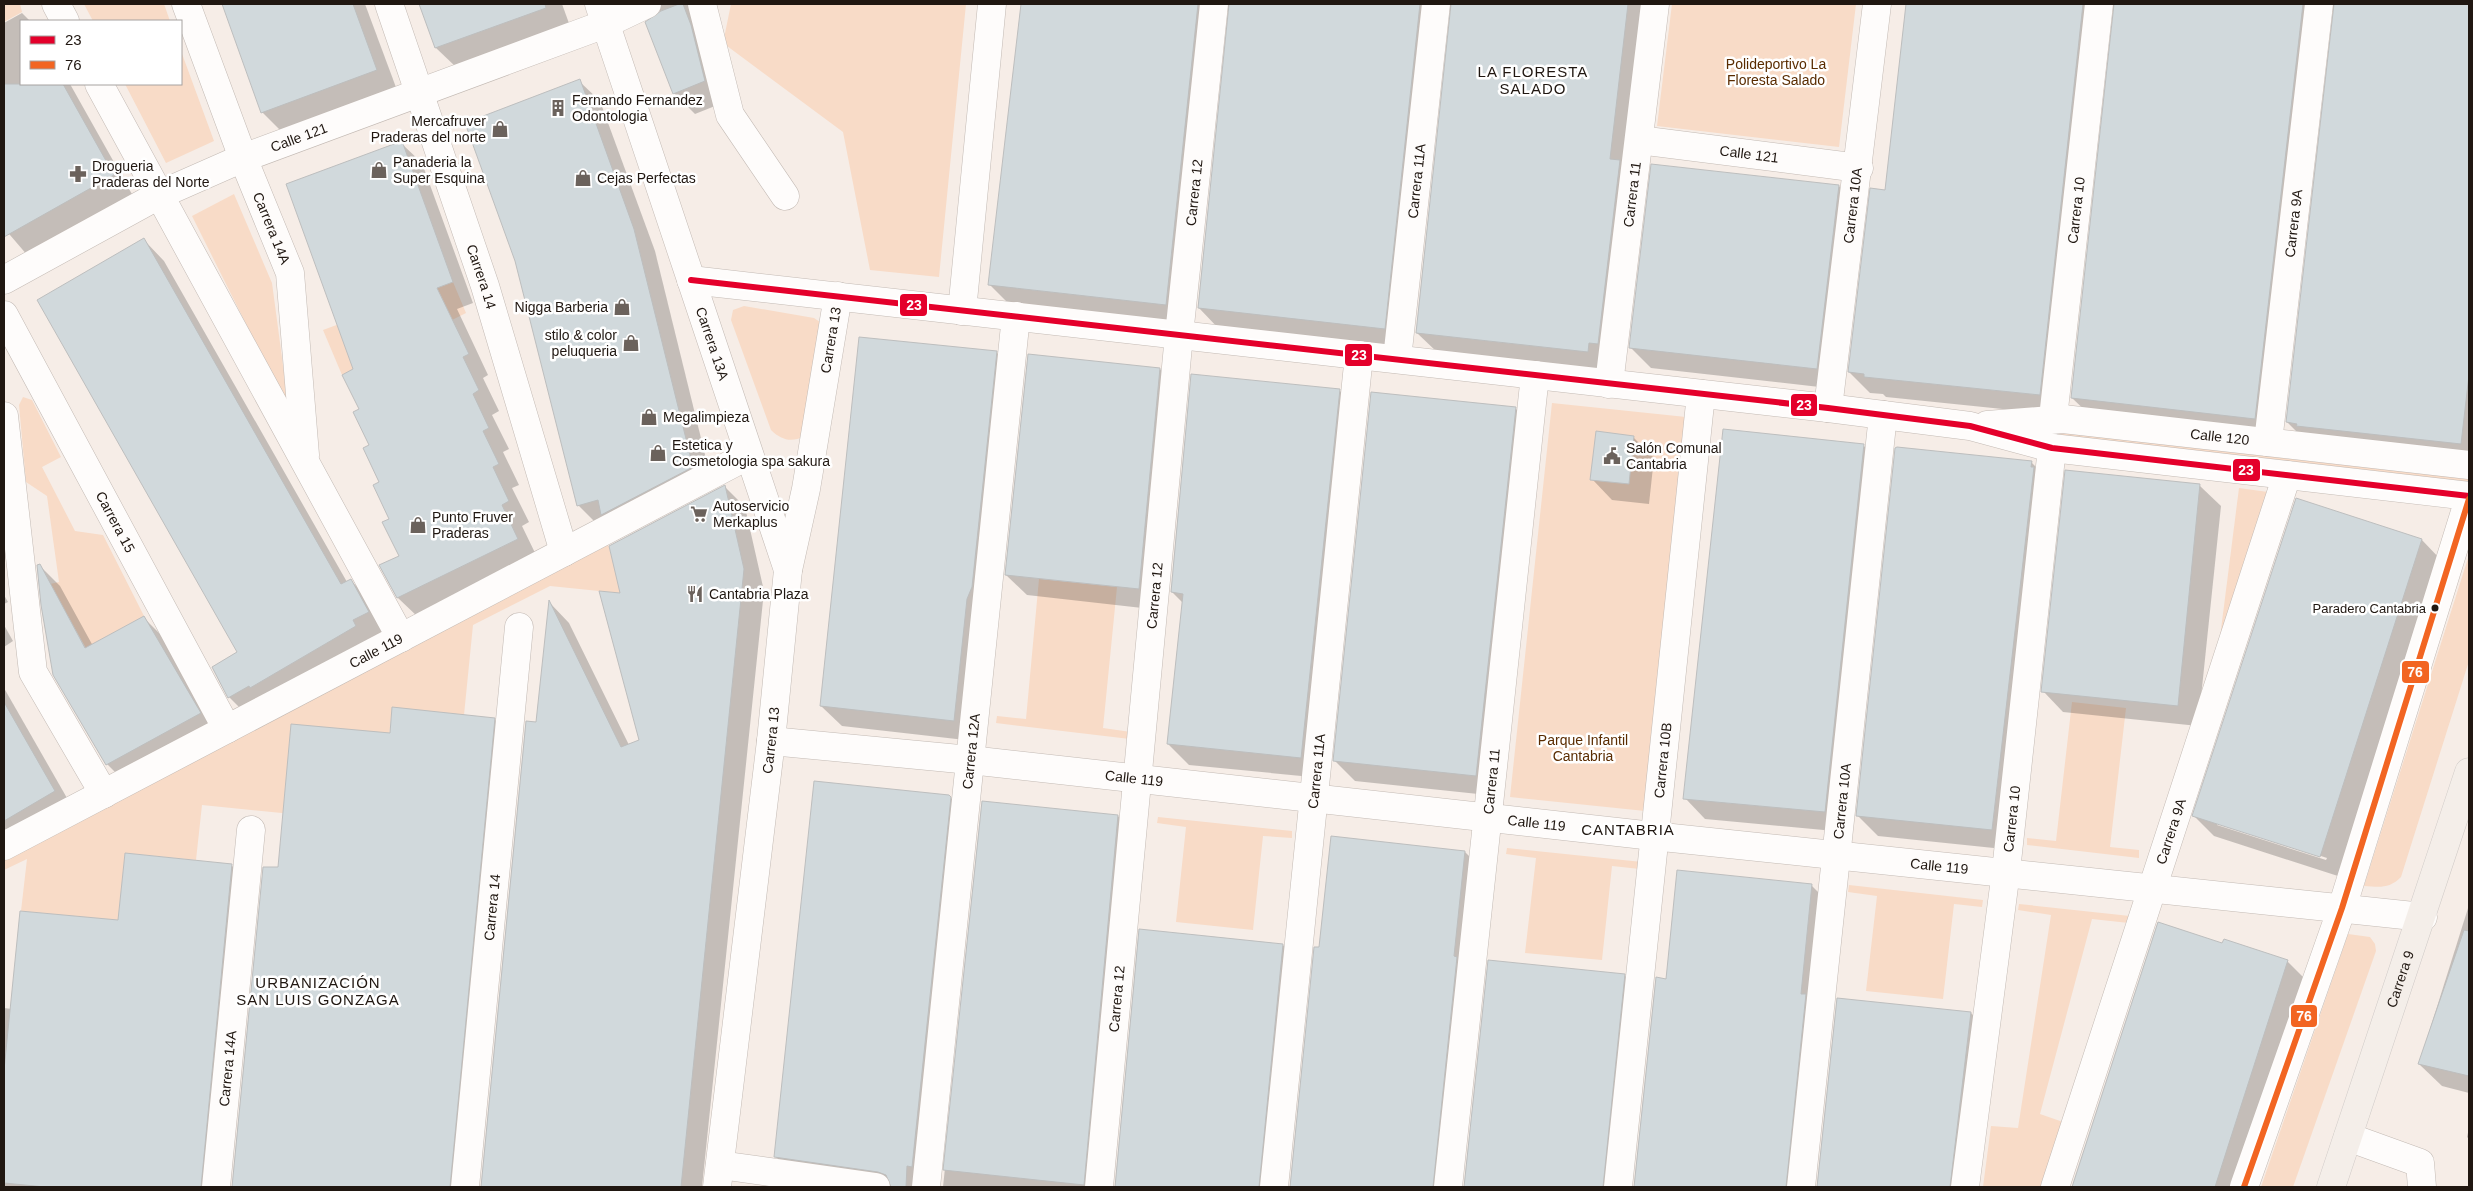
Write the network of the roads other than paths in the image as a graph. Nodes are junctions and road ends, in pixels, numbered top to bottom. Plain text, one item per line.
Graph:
1 (56, 4) edge
2 (186, 4) edge
3 (389, 4) edge
4 (647, 4) edge
5 (702, 4) edge
6 (992, 4) edge
7 (1214, 4) edge
8 (1436, 4) edge
9 (1655, 4) edge
10 (1877, 4) edge
11 (2100, 4) edge
12 (2319, 4) edge
13 (602, 14) edge
14 (64, 20) edge
15 (100, 85) edge
16 (419, 93) junction
17 (1639, 140) junction
18 (243, 158) junction
19 (1859, 168) junction
20 (159, 195) junction
21 (785, 196) dead end
22 (4, 280) edge
23 (691, 280) junction
24 (838, 296) junction
25 (962, 310) junction
26 (4, 315) edge
27 (1016, 316) junction
28 (1179, 335) junction
29 (1359, 355) junction
30 (1397, 359) junction
31 (1536, 375) junction
32 (1609, 384) junction
33 (1701, 394) junction
34 (1828, 408) junction
35 (1883, 415) junction
36 (4, 416) edge
37 (2053, 418) junction
38 (1970, 426) junction
39 (2268, 442) junction
40 (2052, 448) junction
41 (749, 455) junction
42 (306, 465) junction
43 (2469, 465) edge
44 (2287, 475) junction
45 (2469, 498) edge
46 (564, 552) junction
47 (788, 570) junction
48 (519, 627) dead end
49 (401, 638) junction
50 (227, 729) junction
51 (771, 741) junction
52 (970, 760) junction
53 (2469, 772) edge
54 (1138, 778) junction
55 (104, 794) junction
56 (1314, 798) junction
57 (1488, 818) junction
58 (251, 830) dead end
59 (1653, 836) junction
60 (4, 846) edge
61 (1836, 855) junction
62 (2006, 871) junction
63 (2152, 889) junction
64 (2342, 908) junction
65 (2423, 917) junction
66 (2348, 1137) junction
67 (718, 1176) edge
68 (216, 1187) edge
69 (465, 1187) edge
70 (876, 1187) edge
71 (926, 1187) edge
72 (1099, 1187) edge
73 (1274, 1187) edge
74 (1448, 1187) edge
75 (1618, 1187) edge
76 (1801, 1187) edge
77 (1965, 1187) edge
78 (2055, 1187) edge
79 (2244, 1187) edge
80 (2330, 1187) edge
81 (2422, 1187) edge

1 - 14 street
2 - 18 street, Carrera 14A
3 - 16 street, Carrera 14
4 - 13 street, Calle 121
5 - 21 street
6 - 25 street
7 - 28 street, Carrera 12
8 - 30 street, Carrera 11A
9 - 17 street, Carrera 11
10 - 19 street, Carrera 10A
11 - 37 street, Carrera 10
12 - 39 street, Carrera 9A
13 - 16 street, Calle 121
13 - 23 street, Carrera 13A
15 - 20 street, Carrera 14A
16 - 18 street, Calle 121
16 - 46 street, Carrera 14
17 - 19 street, Calle 121
17 - 32 street, Carrera 11
18 - 20 street, Calle 121
18 - 42 street, Carrera 14A
19 - 34 street, Carrera 10A
20 - 22 street, Calle 121
20 - 42 street, Carrera 14A
23 - 24 street, Calle 120
23 - 41 street, Carrera 13A
24 - 25 street, Calle 120
24 - 47 street, Carrera 13
25 - 27 street, Calle 120
26 - 50 street, Carrera 15
27 - 28 street, Calle 120
27 - 52 street, Carrera 12A
28 - 29 street, Calle 120
28 - 54 street, Carrera 12
29 - 30 street, Calle 120
29 - 56 street, Carrera 11A
30 - 31 street, Calle 120
31 - 32 street, Calle 120
31 - 57 street, Carrera 11
32 - 33 street, Calle 120
33 - 34 street, Calle 120
33 - 59 street, Carrera 10B
34 - 35 street, Calle 120
35 - 38 street, Calle 120
35 - 61 street, Carrera 10A
36 - 55 street
37 - 38 street, Calle 120
37 - 39 street, Calle 120
38 - 40 street, Calle 120
39 - 43 street, Calle 120
40 - 44 street, Calle 120
40 - 62 street, Carrera 10
41 - 46 street, Calle 119
41 - 47 street, Carrera 13A
42 - 49 street, Carrera 14A
44 - 45 street, Calle 120
44 - 63 street, Carrera 9A
45 - 64 street
46 - 49 street, Calle 119
47 - 51 street, Carrera 13
48 - 69 street, Carrera 14
49 - 50 street, Calle 119
50 - 55 street, Calle 119
51 - 52 street, Calle 119
51 - 67 street, Carrera 13
52 - 54 street, Calle 119
52 - 71 street, Carrera 12A
53 - 65 main road, Carrera 9
54 - 56 street, Calle 119
54 - 72 street, Carrera 12
55 - 60 street, Calle 119
56 - 57 street, Calle 119
56 - 73 street, Carrera 11A
57 - 59 street, Calle 119
57 - 74 street, Carrera 11
58 - 68 street, Carrera 14A
59 - 61 street, Calle 119
59 - 75 street, Carrera 10B
61 - 62 street, Calle 119
61 - 76 street, Carrera 10A
62 - 63 street, Calle 119
62 - 77 street, Carrera 10
63 - 64 street, Calle 119
63 - 78 street, Carrera 9A
64 - 65 street, Calle 119
64 - 79 street
65 - 66 main road, Carrera 9
66 - 80 main road, Carrera 9
66 - 81 street
67 - 70 street

